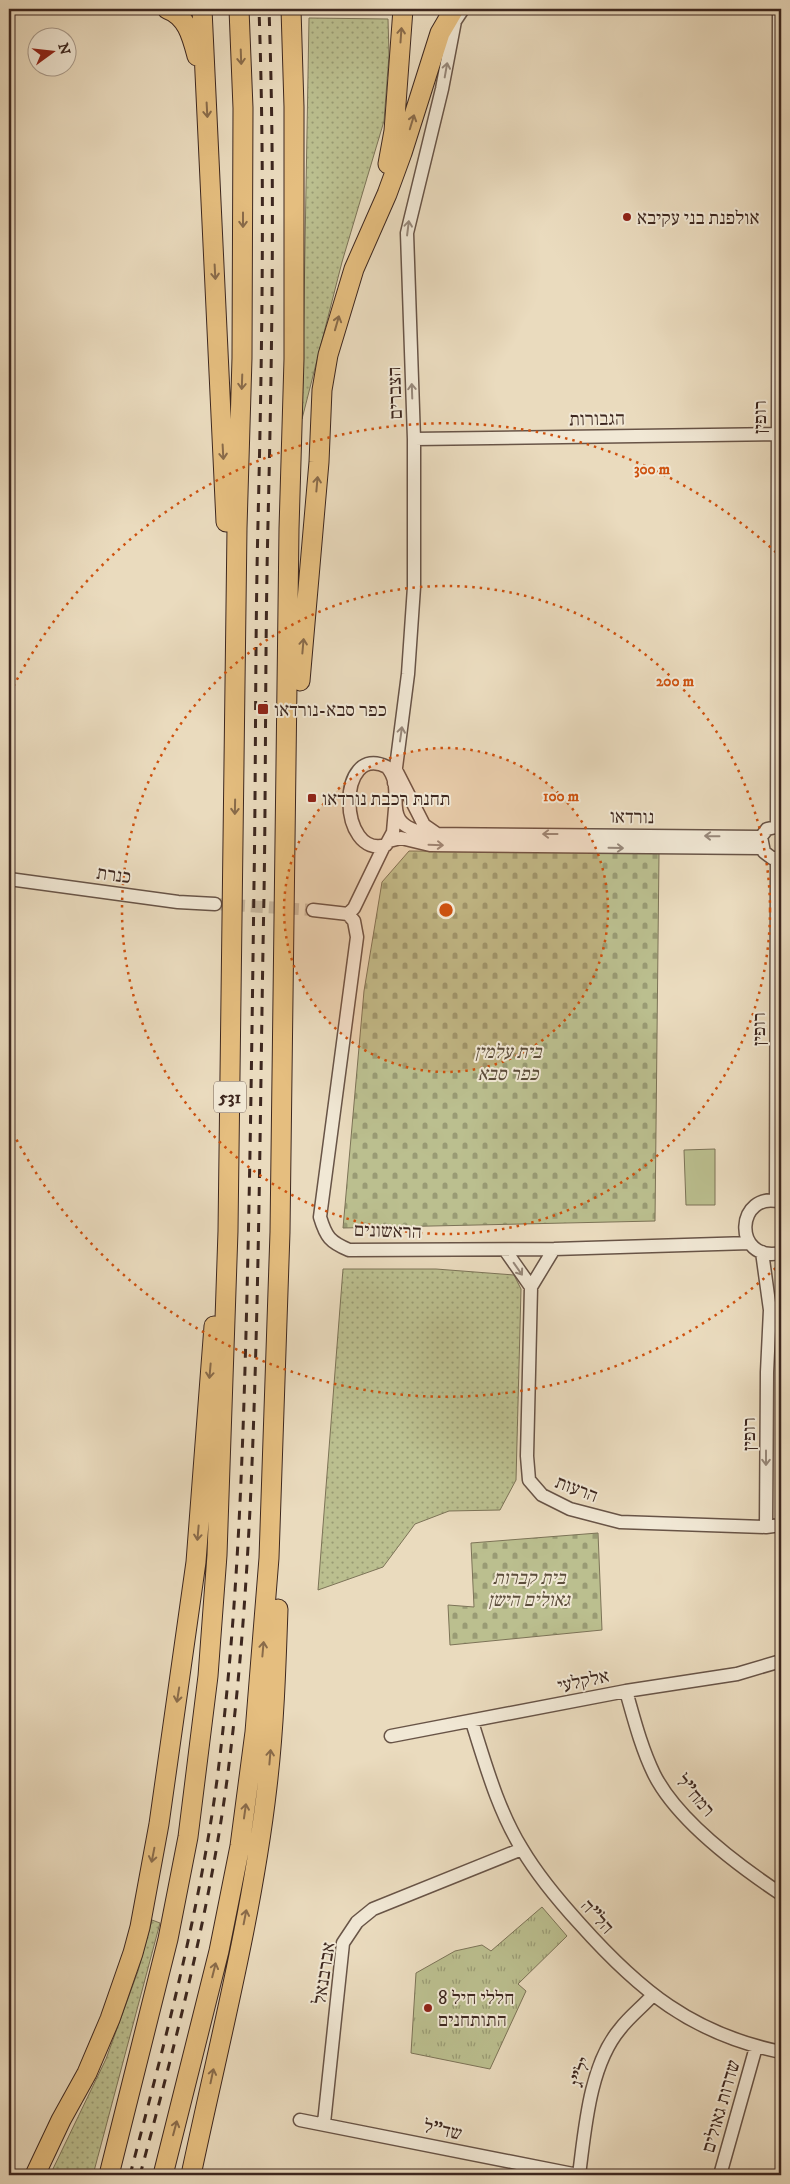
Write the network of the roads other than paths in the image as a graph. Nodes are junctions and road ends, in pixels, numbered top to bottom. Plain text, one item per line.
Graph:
1 (167, 9) edge
2 (202, 9) edge
3 (239, 9) edge
4 (291, 9) edge
5 (403, 9) edge
6 (454, 9) edge
7 (463, 9) edge
8 (779, 9) edge
9 (206, 85) junction
10 (780, 219) edge
11 (354, 270) junction
12 (780, 434) edge
13 (414, 439) junction
14 (396, 768) junction
15 (394, 783) junction
16 (235, 784) junction
17 (395, 809) junction
18 (779, 826) edge
19 (286, 834) junction
20 (439, 835) junction
21 (366, 842) junction
22 (761, 842) junction
23 (386, 843) junction
24 (779, 858) edge
25 (368, 876) junction
26 (9, 879) edge
27 (215, 904) tunnel mouth
28 (313, 910) tunnel mouth
29 (348, 914) junction
30 (230, 1148) junction
31 (778, 1201) edge
32 (280, 1232) junction
33 (750, 1244) junction
34 (505, 1250) junction
35 (554, 1250) junction
36 (762, 1252) junction
37 (781, 1253) edge
38 (531, 1287) junction
39 (781, 1525) edge
40 (766, 1527) junction
41 (780, 1665) edge
42 (626, 1691) junction
43 (472, 1722) junction
44 (391, 1736) dead end
45 (522, 1849) junction
46 (781, 1894) edge
47 (652, 1996) junction
48 (756, 2047) junction
49 (781, 2052) edge
50 (300, 2120) dead end
51 (324, 2124) junction
52 (35, 2175) edge
53 (110, 2175) edge
54 (163, 2175) edge
55 (190, 2175) edge
56 (578, 2175) edge
57 (720, 2175) edge

1 - 9 highway
2 - 9 highway
3 -> 16 highway, 531
4 - 19 highway
11 -> 5 highway
11 -> 6 highway
13 -> 7 street, הצברים
8 - 10 street, רופין
9 -> 16 highway
10 - 12 street, רופין
19 -> 11 highway
12 - 13 street, הגבורות
12 - 18 street, רופין
14 -> 13 street, הצברים
14 - 15 street, הצברים
14 - 20 street
15 - 17 street, הצברים
15 - 21 street
16 -> 30 highway, 531
17 - 20 street, נורדאו
17 - 23 street, הצברים
18 - 22 street
19 - 32 highway
22 -> 20 street, נורדאו
21 - 23 street, נורדאו
21 - 25 street
23 -> 22 street, נורדאו
22 - 24 street
23 - 25 street
24 - 31 street, רופין
25 - 29 street
26 - 27 street, כנרת
28 - 29 street
29 - 34 street, הראשונים
30 -> 52 highway
30 - 53 highway, 531
31 - 33 street
54 -> 32 highway
55 -> 32 highway
33 - 35 street, הראשונים
33 - 36 street
34 - 35 street, הראשונים
34 -> 38 street
35 - 38 street
36 - 37 street
36 -> 40 street, רופין
38 - 40 street, הרעות
39 - 40 street, הרעות
41 - 42 street, אלקלעי
42 - 43 street, אלקלעי
42 - 46 street, רמח"ל
43 - 44 street, אלקלעי
43 - 45 street, הל"ה
45 - 47 street, הל"ה
45 - 51 street, אברבנאל
47 - 48 street, הל"ה
47 - 56 street, יל"ג
48 - 49 street, הל"ה
48 - 57 street, שדרות גאולים
50 - 51 street, שד"ל
51 - 56 street, שד"ל

